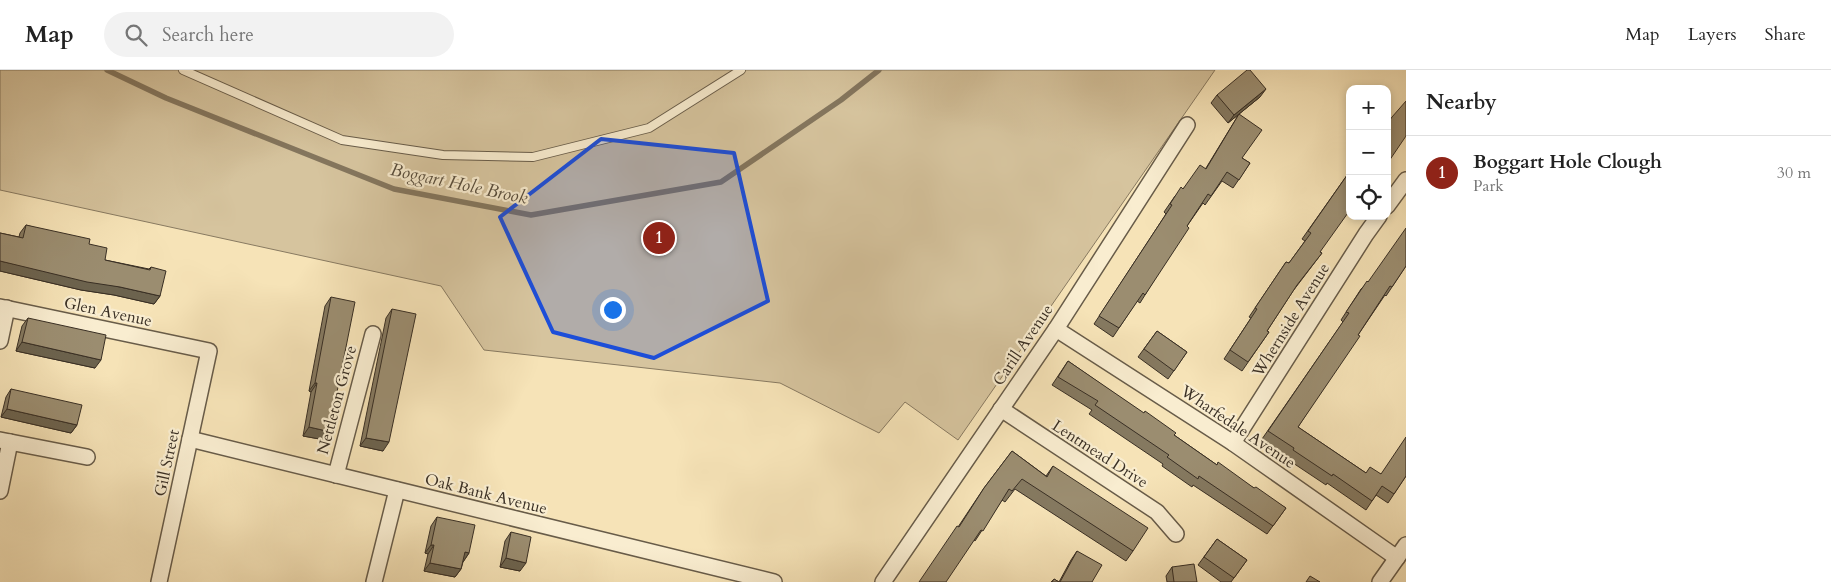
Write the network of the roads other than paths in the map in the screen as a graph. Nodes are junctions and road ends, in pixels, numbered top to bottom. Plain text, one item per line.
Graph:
1 (183, 70) edge
2 (741, 70) edge
3 (1187, 125) dead end
4 (1406, 180) edge
5 (1391, 201) edge
6 (1376, 220) edge
7 (3, 308) edge
8 (1056, 329) junction
9 (373, 334) dead end
10 (0, 341) edge
11 (209, 351) joint
12 (1001, 409) junction
13 (190, 439) junction
14 (5, 441) edge
15 (1233, 443) junction
16 (87, 456) dead end
17 (336, 475) junction
18 (397, 490) junction
19 (0, 491) edge
20 (1176, 534) dead end
21 (1406, 545) edge
22 (1397, 558) junction
23 (159, 582) edge
24 (374, 582) edge
25 (774, 582) edge
26 (883, 582) edge
27 (1380, 582) edge

1 - 2 lane
3 - 8 street, Carill Avenue
4 - 5 street
6 - 15 street, Whernside Avenue
7 - 10 street
7 - 11 street, Glen Avenue
8 - 12 street, Carill Avenue
8 - 15 street, Wharfedale Avenue
9 - 17 street, Nettleton Grove
11 - 13 street, Gill Street
12 - 20 street, Lentmead Drive
12 - 26 street, Carill Avenue
13 - 17 street, Oak Bank Avenue
13 - 23 street, Gill Street
14 - 16 street
14 - 19 street
15 - 22 street, Wharfedale Avenue
17 - 18 street, Oak Bank Avenue
18 - 24 street
18 - 25 street, Oak Bank Avenue
21 - 22 street
22 - 27 street

